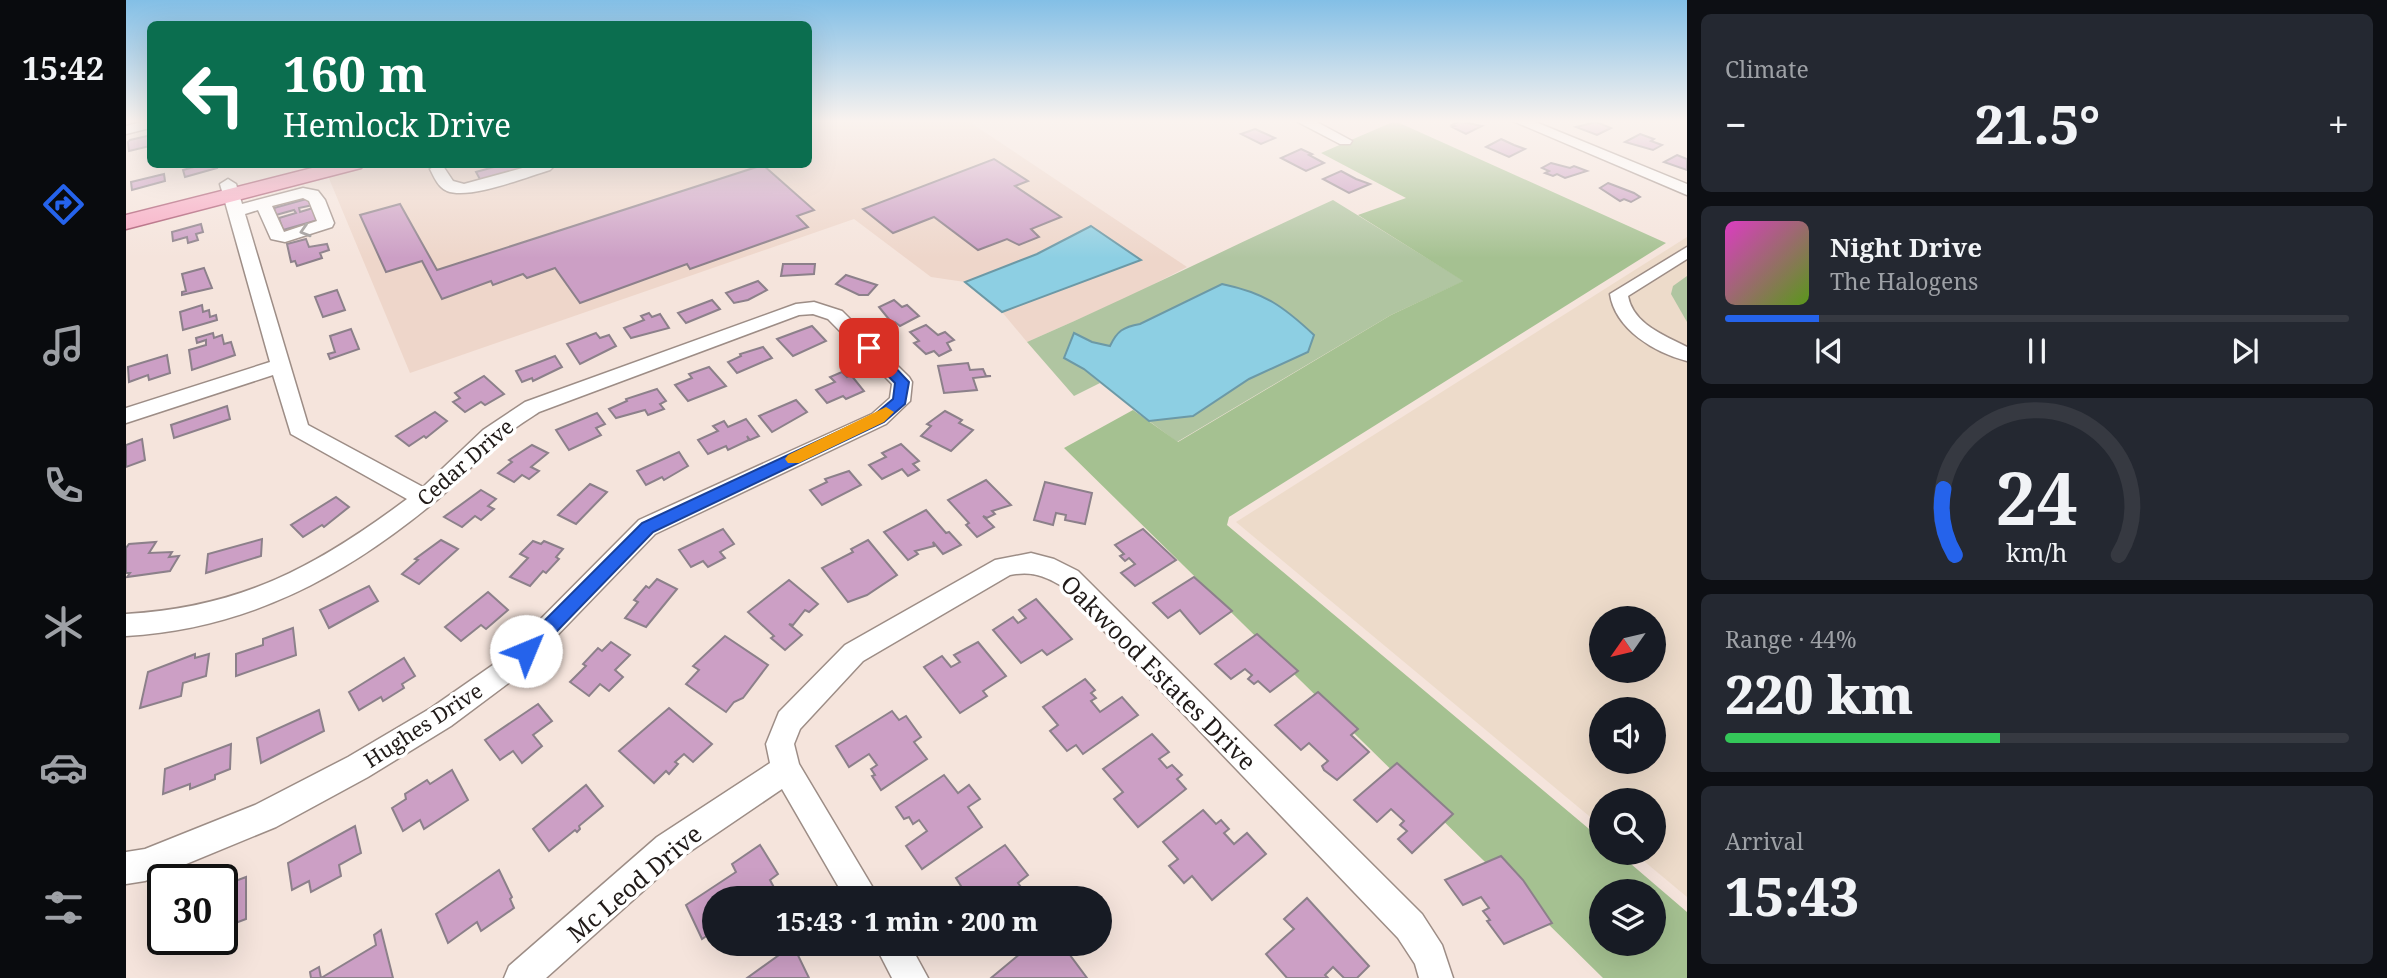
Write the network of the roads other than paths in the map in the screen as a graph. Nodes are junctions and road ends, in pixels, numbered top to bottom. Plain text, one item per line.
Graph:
1 (1630, 167) edge
2 (334, 168) edge
3 (541, 168) edge
4 (438, 169) dead end
5 (305, 173) edge
6 (1687, 190) edge
7 (232, 197) junction
8 (263, 204) junction
9 (129, 212) edge
10 (1687, 252) edge
11 (814, 308) joint
12 (1687, 355) edge
13 (281, 365) junction
14 (126, 416) edge
15 (424, 498) junction
16 (126, 625) edge
17 (786, 769) junction
18 (126, 868) edge
19 (856, 886) edge
20 (898, 956) edge
21 (521, 978) edge
22 (911, 978) edge
23 (1436, 978) edge

1 - 6 street
2 - 5 main road
3 - 4 street
5 - 7 main road
5 - 8 street
5 -> 8 street
7 - 8 street
7 - 9 main road
7 - 13 street
10 - 12 street
11 - 15 street, Cedar Drive
11 - 18 street, Hughes Drive
13 - 14 street
13 - 15 street
15 - 16 street, Cedar Drive
17 - 19 street, Oakwood Estates Drive
17 - 21 street, Mc Leod Drive
17 - 23 street, Oakwood Estates Drive
20 - 22 street

